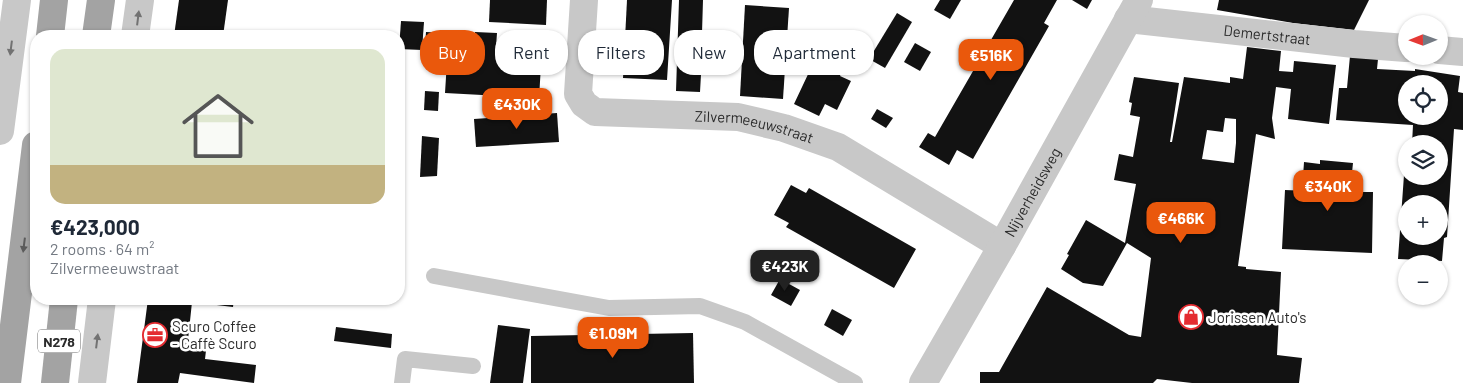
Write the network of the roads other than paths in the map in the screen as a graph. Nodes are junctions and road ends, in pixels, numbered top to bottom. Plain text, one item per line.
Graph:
1 (17, 0) edge
2 (54, 0) edge
3 (101, 0) edge
4 (140, 0) edge
5 (584, 0) edge
6 (1133, 10) edge
7 (51, 30) edge
8 (97, 30) edge
9 (136, 30) edge
10 (1398, 47) edge
11 (1448, 51) edge
12 (1463, 52) edge
13 (0, 131) edge
14 (30, 194) edge
15 (1002, 246) junction
16 (434, 276) dead end
17 (63, 305) edge
18 (101, 305) edge
19 (473, 366) dead end
20 (7, 383) edge
21 (55, 383) edge
22 (92, 383) edge
23 (402, 383) edge
24 (855, 383) edge
25 (923, 383) edge

1 -> 13 street
2 - 7 main road
3 - 8 main road
9 -> 4 street
5 - 15 street, Zilvermeeuwstraat
6 - 10 street, Demertstraat
6 - 15 street, Nijverheidsweg
11 - 12 street
14 -> 20 main road
15 - 25 street, Nijverheidsweg
16 - 24 lane
17 - 21 main road, N278
22 -> 18 street
19 - 23 lane

